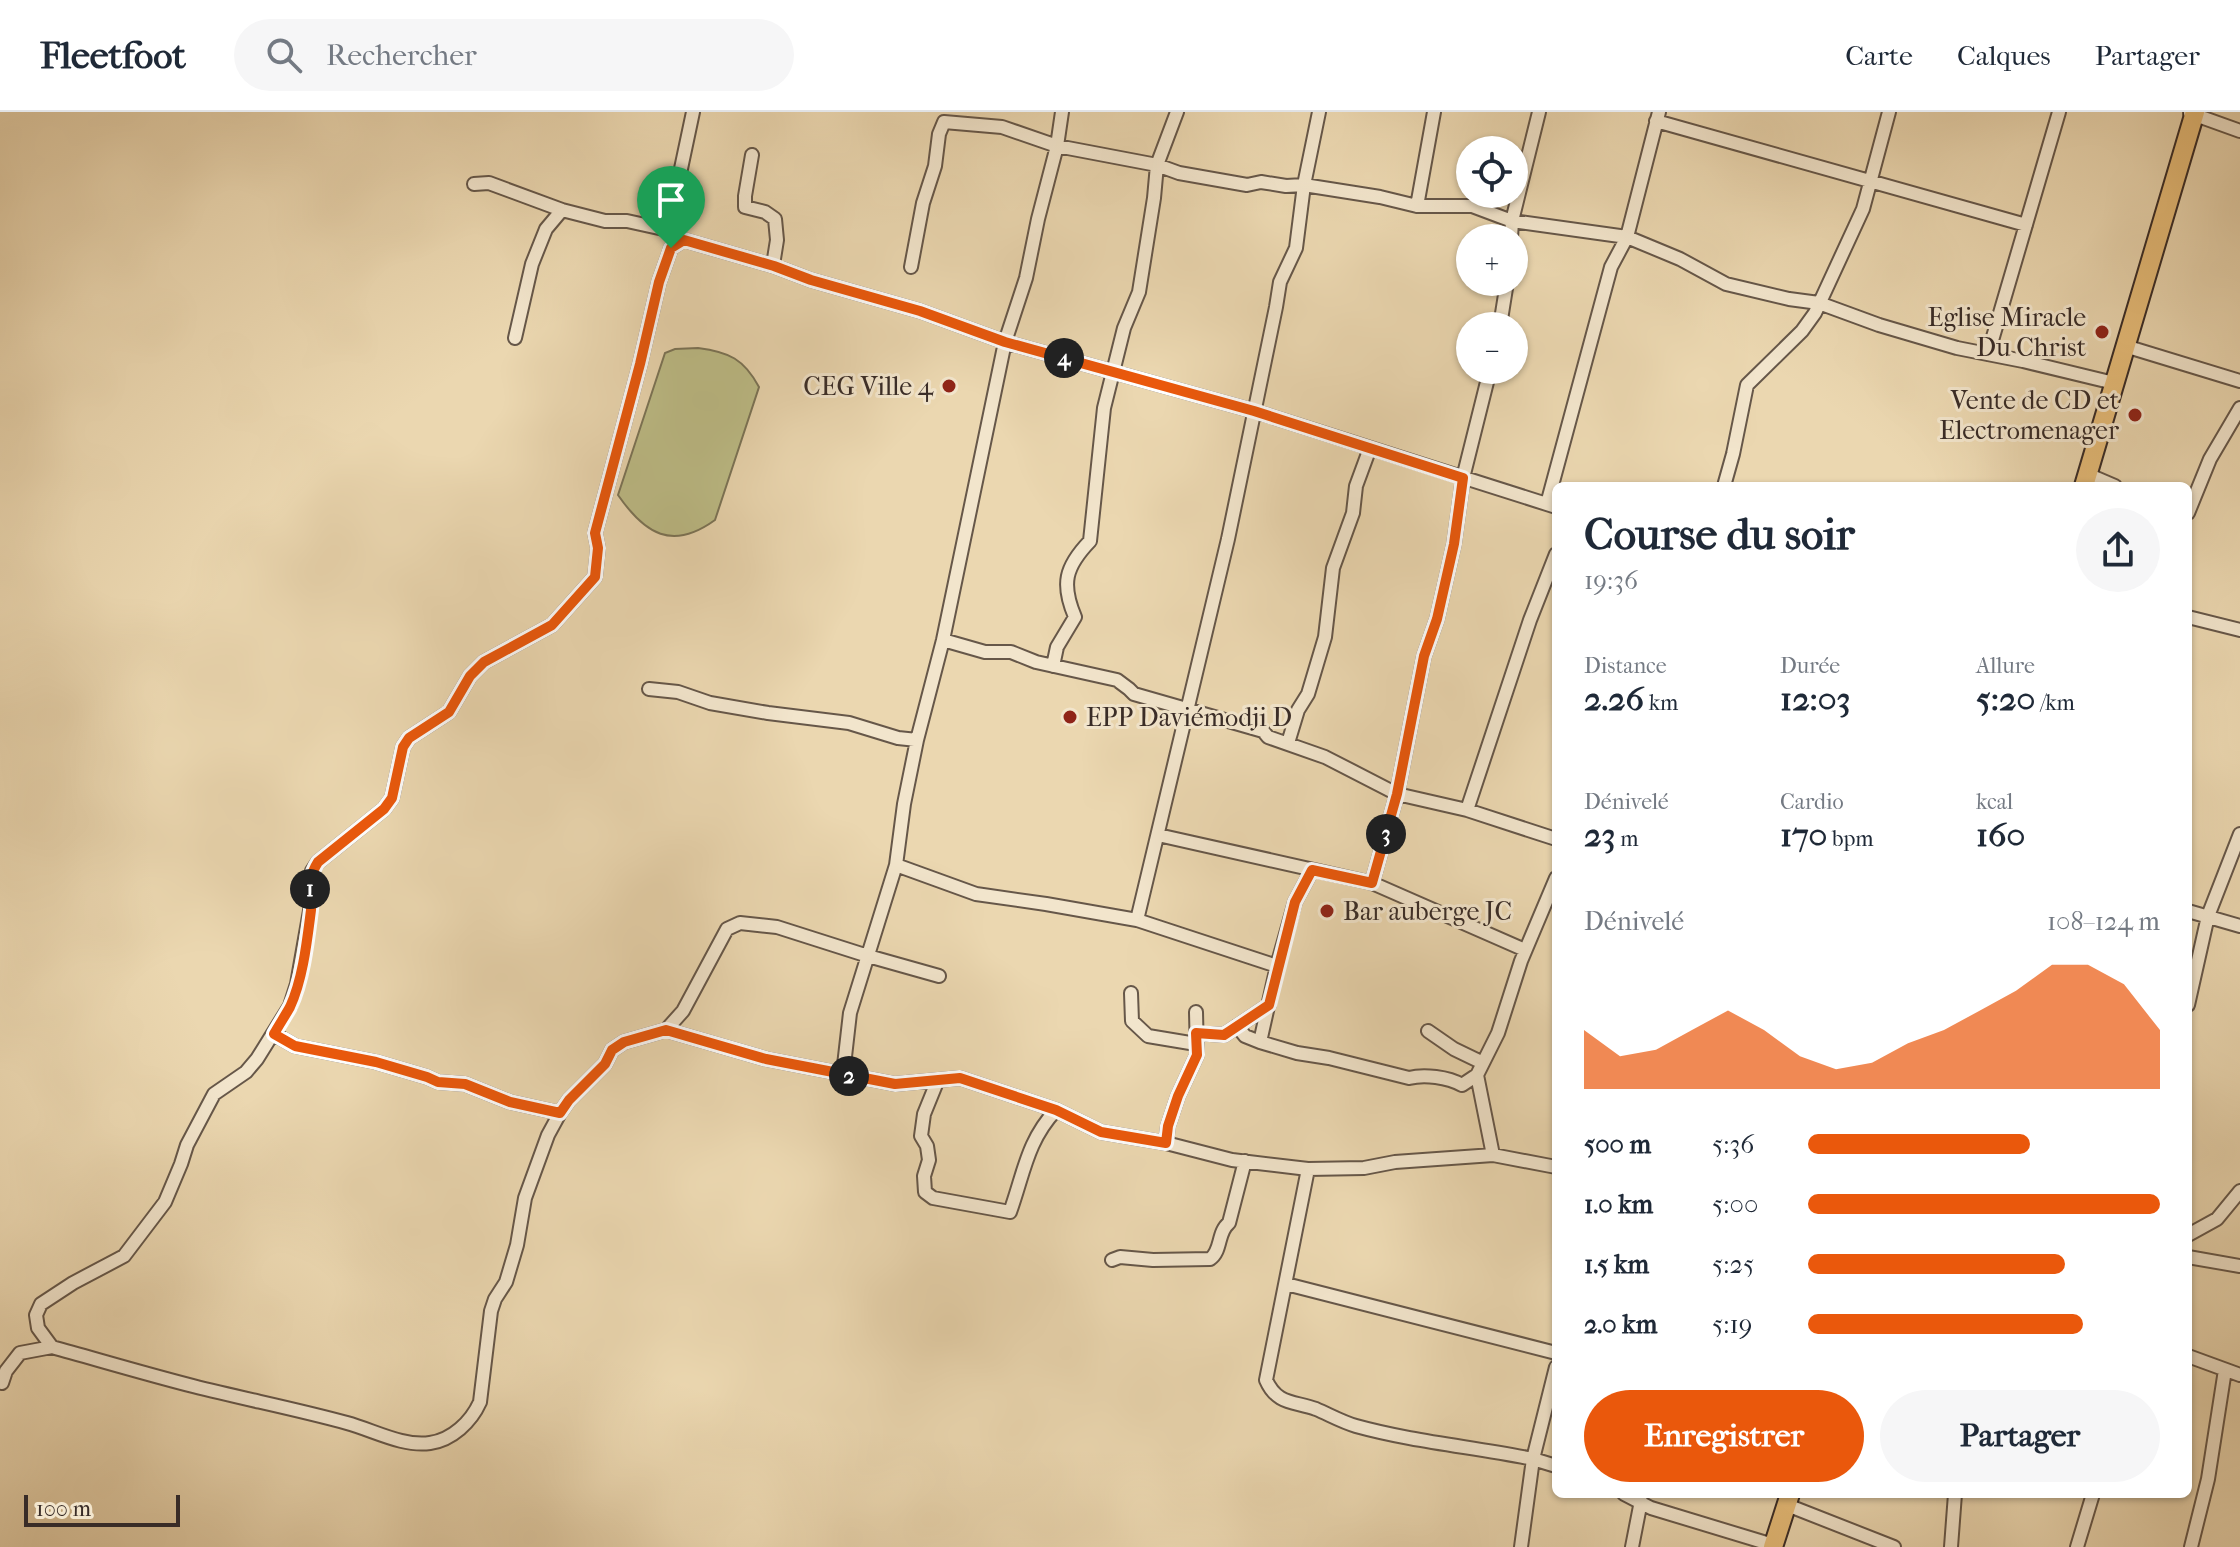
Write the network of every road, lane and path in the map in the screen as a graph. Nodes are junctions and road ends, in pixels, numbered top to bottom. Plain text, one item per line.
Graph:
1 (693, 112) edge
2 (1062, 112) edge
3 (1177, 112) edge
4 (1319, 112) edge
5 (1434, 112) edge
6 (1539, 112) edge
7 (1889, 112) edge
8 (2059, 112) edge
9 (2192, 113) edge
10 (1658, 116) edge
11 (2240, 131) edge
12 (1057, 146) junction
13 (752, 155) dead end
14 (1157, 165) junction
15 (1871, 180) junction
16 (474, 184) dead end
17 (1304, 185) junction
18 (1417, 206) junction
19 (562, 210) junction
20 (1512, 221) junction
21 (1512, 224) edge
22 (2026, 225) junction
23 (668, 230) junction
24 (1627, 237) junction
25 (684, 240) junction
26 (773, 265) junction
27 (911, 267) dead end
28 (1819, 303) junction
29 (515, 338) dead end
30 (1005, 342) junction
31 (2125, 346) junction
32 (1988, 354) junction
33 (1114, 372) junction
34 (2240, 381) edge
35 (2114, 383) junction
36 (1486, 384) edge
37 (2240, 408) edge
38 (1254, 411) junction
39 (1370, 448) junction
40 (1463, 478) junction
41 (2085, 480) edge
42 (1558, 482) edge
43 (1725, 482) edge
44 (2192, 503) edge
45 (1552, 506) edge
46 (1552, 564) edge
47 (2192, 618) edge
48 (2240, 630) edge
49 (943, 640) junction
50 (1053, 666) junction
51 (649, 689) dead end
52 (1188, 710) junction
53 (917, 740) junction
54 (1288, 743) junction
55 (1397, 794) junction
56 (1467, 810) junction
57 (2240, 834) edge
58 (1158, 835) junction
59 (1552, 838) edge
60 (896, 865) junction
61 (1312, 870) junction
62 (1372, 883) junction
63 (1552, 887) edge
64 (2192, 912) edge
65 (2208, 916) junction
66 (1137, 920) junction
67 (2240, 926) edge
68 (1525, 950) junction
69 (868, 956) junction
70 (1277, 966) junction
71 (939, 976) dead end
72 (2192, 987) edge
73 (1131, 993) dead end
74 (1269, 1005) junction
75 (1196, 1012) dead end
76 (1237, 1026) junction
77 (666, 1030) junction
78 (1428, 1031) dead end
79 (274, 1034) junction
80 (1196, 1038) junction
81 (1260, 1042) junction
82 (1483, 1063) junction
83 (843, 1074) junction
84 (1477, 1075) junction
85 (937, 1082) junction
86 (1056, 1110) junction
87 (560, 1113) junction
88 (1166, 1143) junction
89 (1493, 1155) junction
90 (1245, 1161) junction
91 (1552, 1166) edge
92 (1308, 1169) junction
93 (2240, 1191) edge
94 (2192, 1233) edge
95 (2192, 1258) edge
96 (1112, 1260) dead end
97 (2240, 1266) edge
98 (1286, 1284) junction
99 (52, 1347) junction
100 (1552, 1352) edge
101 (2192, 1358) edge
102 (2225, 1370) junction
103 (2240, 1375) edge
104 (2, 1383) dead end
105 (1552, 1383) edge
106 (1533, 1459) junction
107 (1552, 1465) edge
108 (1632, 1498) edge
109 (1651, 1498) edge
110 (1955, 1498) edge
111 (2092, 1498) edge
112 (1788, 1500) edge
113 (1646, 1505) junction
114 (1773, 1546) edge
115 (1521, 1547) edge
116 (1632, 1547) edge
117 (1894, 1547) edge
118 (1951, 1547) edge
119 (2077, 1547) edge
120 (2191, 1547) edge

1 - 23 street
2 - 12 street
3 - 14 street
4 - 17 street
5 - 18 street
6 - 20 street
7 - 15 street
8 - 22 street
9 - 11 street
9 - 31 highway
10 - 15 street
10 - 24 street
12 - 14 street
12 - 27 street
12 - 30 street
13 - 26 street
14 - 17 street
14 - 33 street
15 - 22 street
15 - 28 street
16 - 19 street
17 - 18 street
17 - 38 street
18 - 20 street
19 - 23 street
19 - 29 street
20 - 21 street
20 - 24 street
22 - 32 street
23 - 25 street
24 - 28 street
24 - 42 street
25 - 26 street
25 - 79 street
26 - 30 street
28 - 32 street
28 - 43 street
30 - 33 street
30 - 49 street
31 - 34 street
31 - 35 highway
32 - 35 street
33 - 38 street
33 - 50 street
35 - 41 highway
36 - 40 street
37 - 44 street
38 - 39 street
38 - 52 street
39 - 40 street
39 - 54 street
40 - 45 street
40 - 55 street
46 - 56 street
47 - 48 street
49 - 50 street
49 - 53 street
50 - 52 street
51 - 53 street
52 - 54 street
52 - 58 street
53 - 60 street
54 - 55 street
55 - 56 street
55 - 62 street
56 - 59 street
57 - 65 street
58 - 61 street
58 - 66 street
60 - 66 street
60 - 69 street
61 - 62 street
61 - 70 street
62 - 68 street
63 - 68 street
64 - 65 street
65 - 67 street
65 - 72 street
66 - 70 street
68 - 82 street
69 - 71 street
69 - 77 street
69 - 83 street
70 - 74 street
73 - 80 street
74 - 76 street
74 - 81 street
75 - 80 street
76 - 80 street
76 - 81 street
77 - 83 street
77 - 87 street
78 - 82 street
79 - 87 street
79 - 99 street
80 - 88 street
81 - 84 street
82 - 84 street
83 - 85 street
84 - 89 street
85 - 86 street
85 - 86 street
86 - 88 street
87 - 99 street
88 - 90 street
89 - 91 street
89 - 92 street
90 - 92 street
90 - 96 street
92 - 98 street
93 - 94 street
95 - 97 street
98 - 100 street
98 - 106 street
99 - 104 street
101 - 102 street
102 - 103 street
102 - 120 street
105 - 106 street
106 - 107 street
106 - 115 street
108 - 113 street
109 - 113 street
110 - 118 street
111 - 119 street
112 - 114 highway
112 - 117 street
113 - 114 street
113 - 116 street

